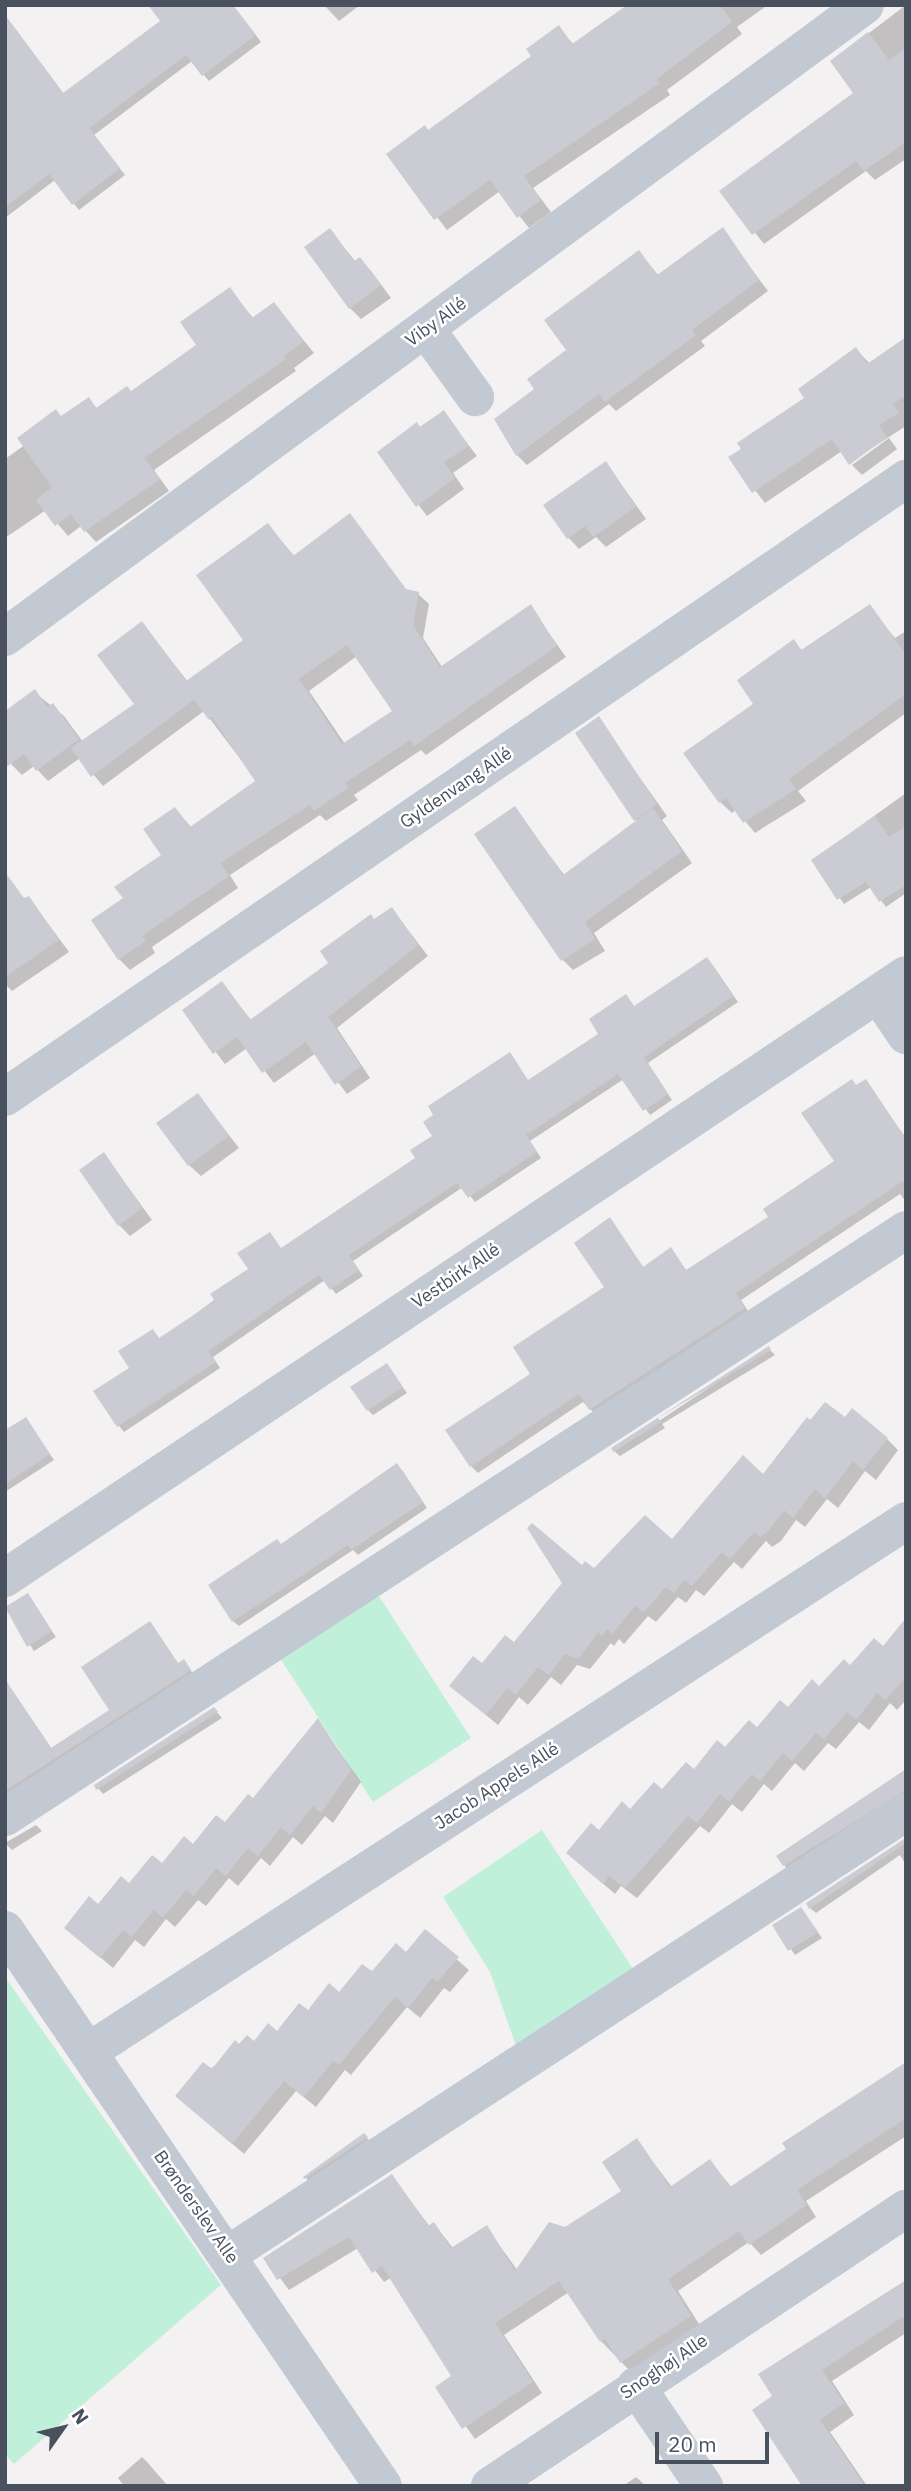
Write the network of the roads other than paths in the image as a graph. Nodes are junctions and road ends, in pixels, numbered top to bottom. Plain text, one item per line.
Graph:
1 (865, 5) edge
2 (426, 329) junction
3 (475, 397) dead end
4 (906, 479) edge
5 (5, 637) edge
6 (892, 984) edge
7 (906, 1035) edge
8 (5, 1097) edge
9 (906, 1230) edge
10 (906, 1521) edge
11 (5, 1578) edge
12 (906, 1812) edge
13 (5, 1817) edge
14 (5, 1930) edge
15 (88, 2052) junction
16 (906, 2209) edge
17 (229, 2254) junction
18 (636, 2386) junction
19 (383, 2486) edge
20 (490, 2486) edge
21 (704, 2486) edge

1 - 2 street, Viby Allé
2 - 3 street
2 - 5 street, Viby Allé
4 - 8 street, Gyldenvang Allé
6 - 7 street
6 - 11 street, Vestbirk Allé
9 - 13 street
10 - 15 street, Jacob Appels Allé
12 - 17 street
14 - 15 street, Brønderslev Alle
15 - 17 street, Brønderslev Alle
16 - 18 street, Snoghøj Alle
17 - 19 street, Brønderslev Alle
18 - 20 street, Snoghøj Alle
18 - 21 street

